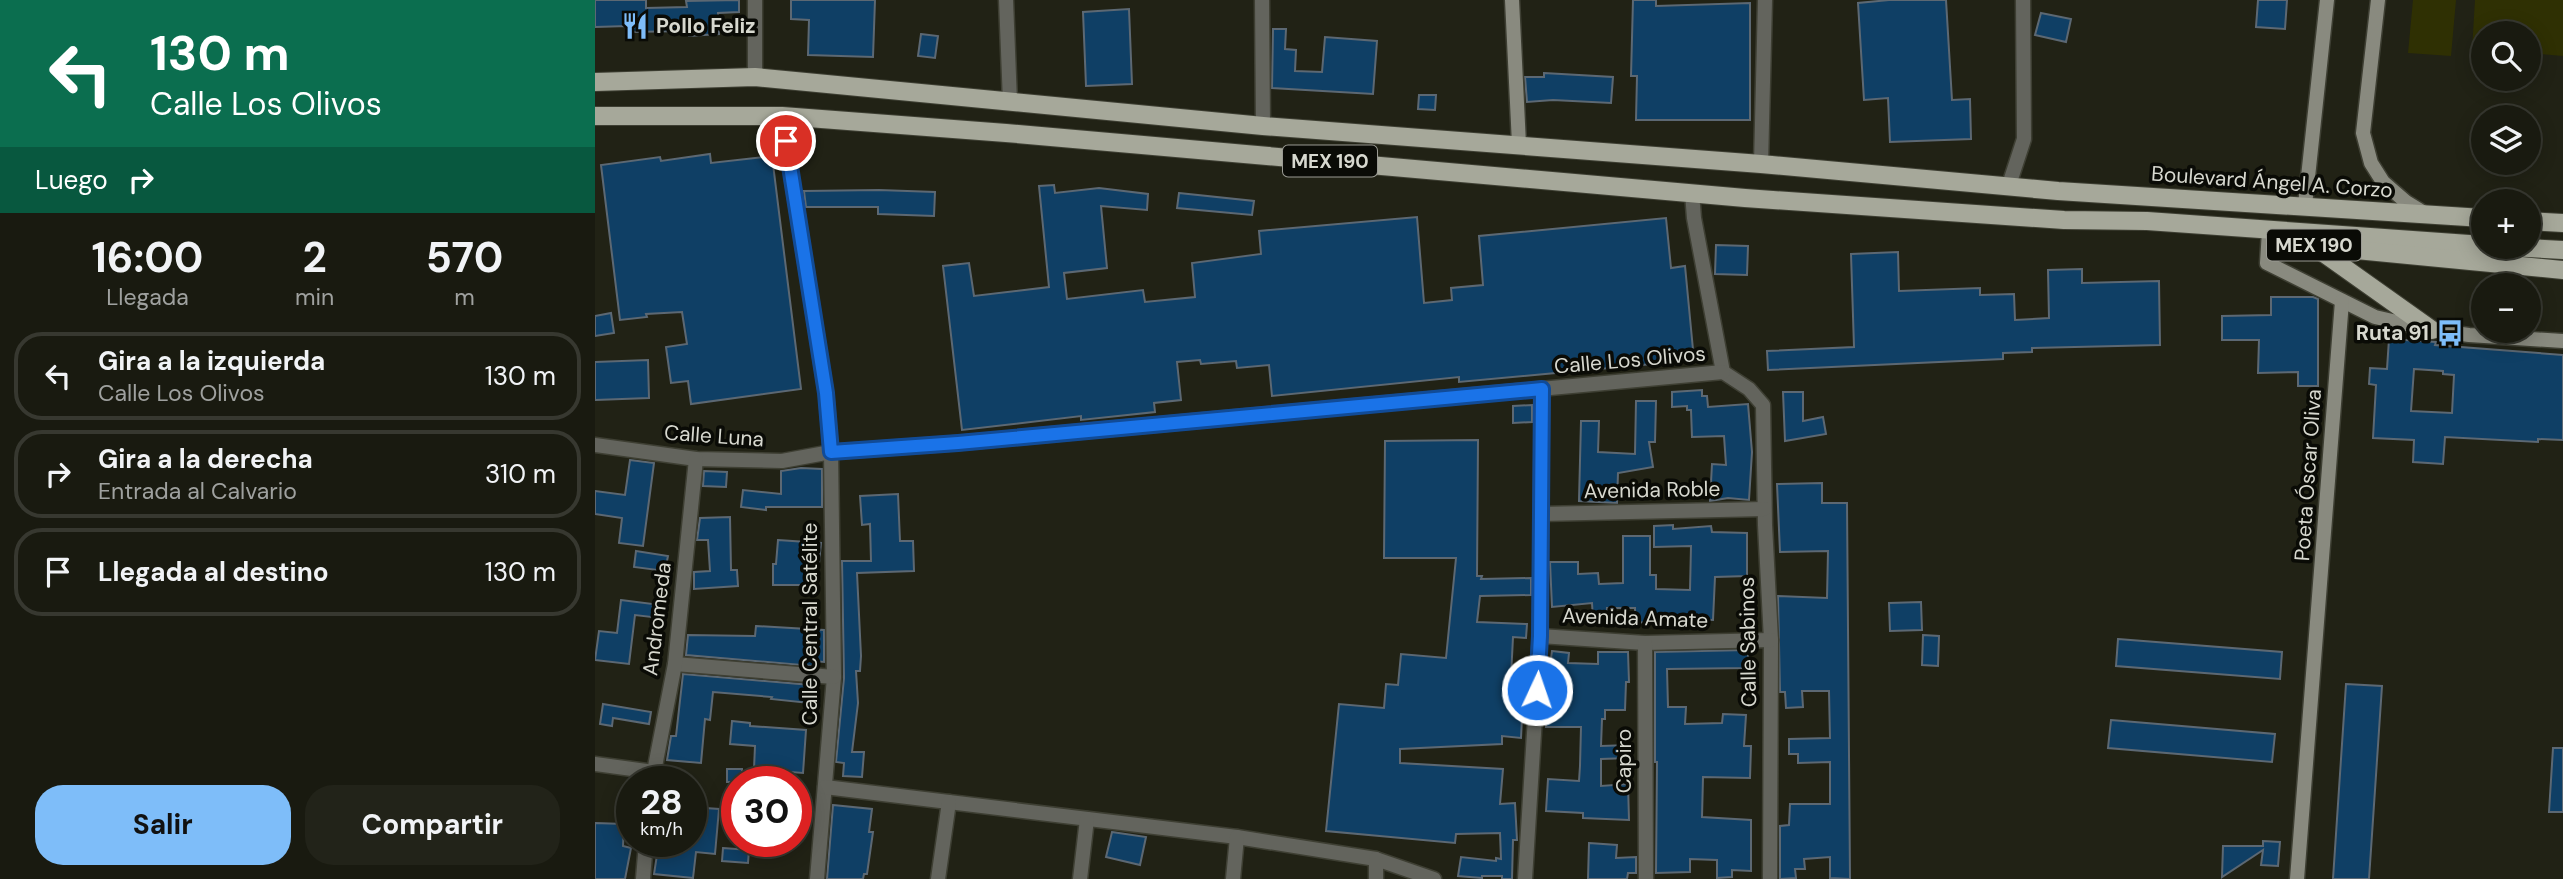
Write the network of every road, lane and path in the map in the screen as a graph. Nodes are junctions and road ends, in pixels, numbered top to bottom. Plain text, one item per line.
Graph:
1 (755, 0) edge
2 (1006, 0) edge
3 (1262, 0) edge
4 (1512, 0) edge
5 (1765, 0) edge
6 (2023, 0) edge
7 (2327, 0) edge
8 (2378, 0) edge
9 (755, 77) junction
10 (595, 82) edge
11 (1010, 102) junction
12 (595, 116) edge
13 (782, 116) junction
14 (1263, 126) junction
15 (1519, 144) junction
16 (1761, 164) junction
17 (2009, 185) junction
18 (1692, 193) junction
19 (2305, 205) junction
20 (2424, 214) junction
21 (2471, 217) edge
22 (2541, 221) edge
23 (2563, 222) edge
24 (2269, 236) junction
25 (2471, 244) edge
26 (2312, 245) junction
27 (2541, 249) edge
28 (2563, 250) edge
29 (2563, 270) edge
30 (2342, 301) junction
31 (2432, 330) junction
32 (2563, 341) edge
33 (1723, 372) junction
34 (1542, 389) junction
35 (595, 445) edge
36 (831, 452) junction
37 (696, 459) junction
38 (1765, 509) junction
39 (1541, 514) junction
40 (1540, 636) junction
41 (1771, 640) junction
42 (1645, 643) junction
43 (675, 664) junction
44 (834, 677) junction
45 (595, 764) edge
46 (655, 766) edge
47 (616, 769) edge
48 (825, 787) junction
49 (949, 802) junction
50 (1087, 819) junction
51 (1237, 837) junction
52 (645, 857) edge
53 (1376, 859) junction
54 (643, 879) edge
55 (817, 879) edge
56 (937, 879) edge
57 (1080, 879) edge
58 (1234, 879) edge
59 (1376, 879) edge
60 (1434, 879) edge
61 (1525, 879) edge
62 (1646, 879) edge
63 (1770, 879) edge
64 (2297, 879) edge

1 - 9 street
2 - 11 street
3 - 14 street
4 - 15 street
5 - 16 street
6 - 17 street
7 - 19 street
8 - 20 street
9 - 10 main road, MEX 190
9 - 11 main road, MEX 190
11 - 14 main road, MEX 190
12 - 13 main road, MEX 190
13 - 18 main road, MEX 190
13 - 36 street, Calle Central Satélite
14 - 15 main road, MEX 190
15 - 16 main road, MEX 190
16 - 17 main road, MEX 190
17 - 19 main road, Boulevard Ángel A. Corzo / MEX 190
18 - 24 main road, MEX 190
18 - 33 street
19 - 20 main road, Boulevard Ángel A. Corzo / MEX 190
20 - 21 main road, Boulevard Ángel A. Corzo / MEX 190
22 - 23 main road
24 - 25 main road, MEX 190
24 - 26 main road, MEX 190
24 - 30 street
26 - 29 main road, MEX 190
26 - 31 main road
27 - 28 main road
30 - 31 street
30 - 64 street, Poeta Óscar Oliva
31 - 32 street
33 - 34 street, Calle Los Olivos
33 - 38 street, Calle Sabinos
34 - 36 street, Calle Los Olivos
34 - 39 street
35 - 37 street, Calle Luna
36 - 37 street, Calle Luna
36 - 44 street, Calle Central Satélite
37 - 43 street, Andromeda
38 - 39 street, Avenida Roble
38 - 41 street, Calle Sabinos
39 - 40 street
40 - 42 street, Avenida Amate
40 - 61 street
41 - 42 street, Avenida Amate
41 - 63 street, Calle Sabinos
42 - 62 street, Capiro
43 - 44 street
43 - 46 street, Andromeda
44 - 48 street, Calle Central Satélite
45 - 47 street
48 - 49 street
48 - 55 street, Calle Central Satélite
49 - 50 street
49 - 56 street
50 - 51 street
50 - 57 street
51 - 53 street
51 - 58 street
52 - 54 street
53 - 59 street
53 - 60 street

